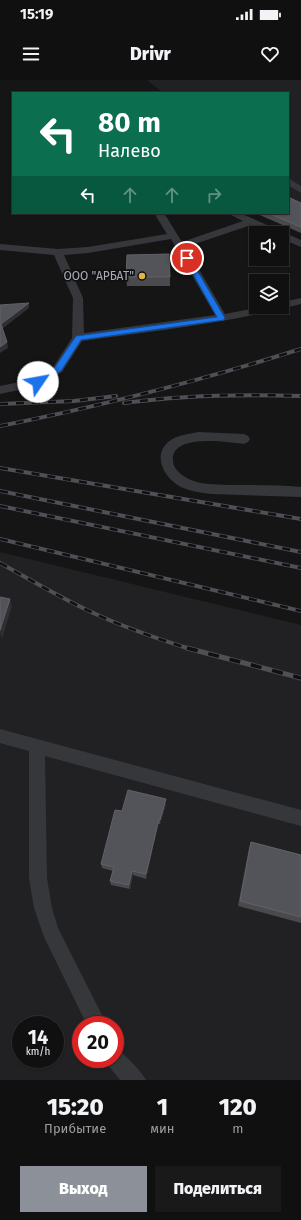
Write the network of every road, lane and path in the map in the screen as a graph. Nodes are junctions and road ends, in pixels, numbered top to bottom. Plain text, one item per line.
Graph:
1 (289, 182) edge
2 (301, 190) edge
3 (160, 214) edge
4 (234, 214) edge
5 (251, 222) junction
6 (260, 226) edge
7 (174, 236) junction
8 (289, 238) edge
9 (301, 244) edge
10 (180, 246) junction
11 (0, 247) edge
12 (58, 252) junction
13 (301, 301) edge
14 (289, 304) edge
15 (249, 313) edge
16 (222, 318) junction
17 (78, 338) junction
18 (0, 390) edge
19 (244, 439) dead end
20 (301, 492) edge
21 (0, 736) edge
22 (37, 746) junction
23 (301, 818) edge
24 (92, 1016) edge
25 (123, 1068) edge
26 (136, 1080) edge

1 - 2 lane
3 - 7 lane
4 - 5 lane
5 - 6 lane
5 - 10 lane
7 - 10 lane
7 - 12 lane
8 - 9 lane
10 - 16 lane
11 - 12 lane
12 - 17 lane
13 - 14 lane
15 - 16 lane
16 - 17 lane
17 - 18 lane
19 - 20 lane
21 - 22 lane
22 - 23 lane
22 - 24 lane
25 - 26 lane

